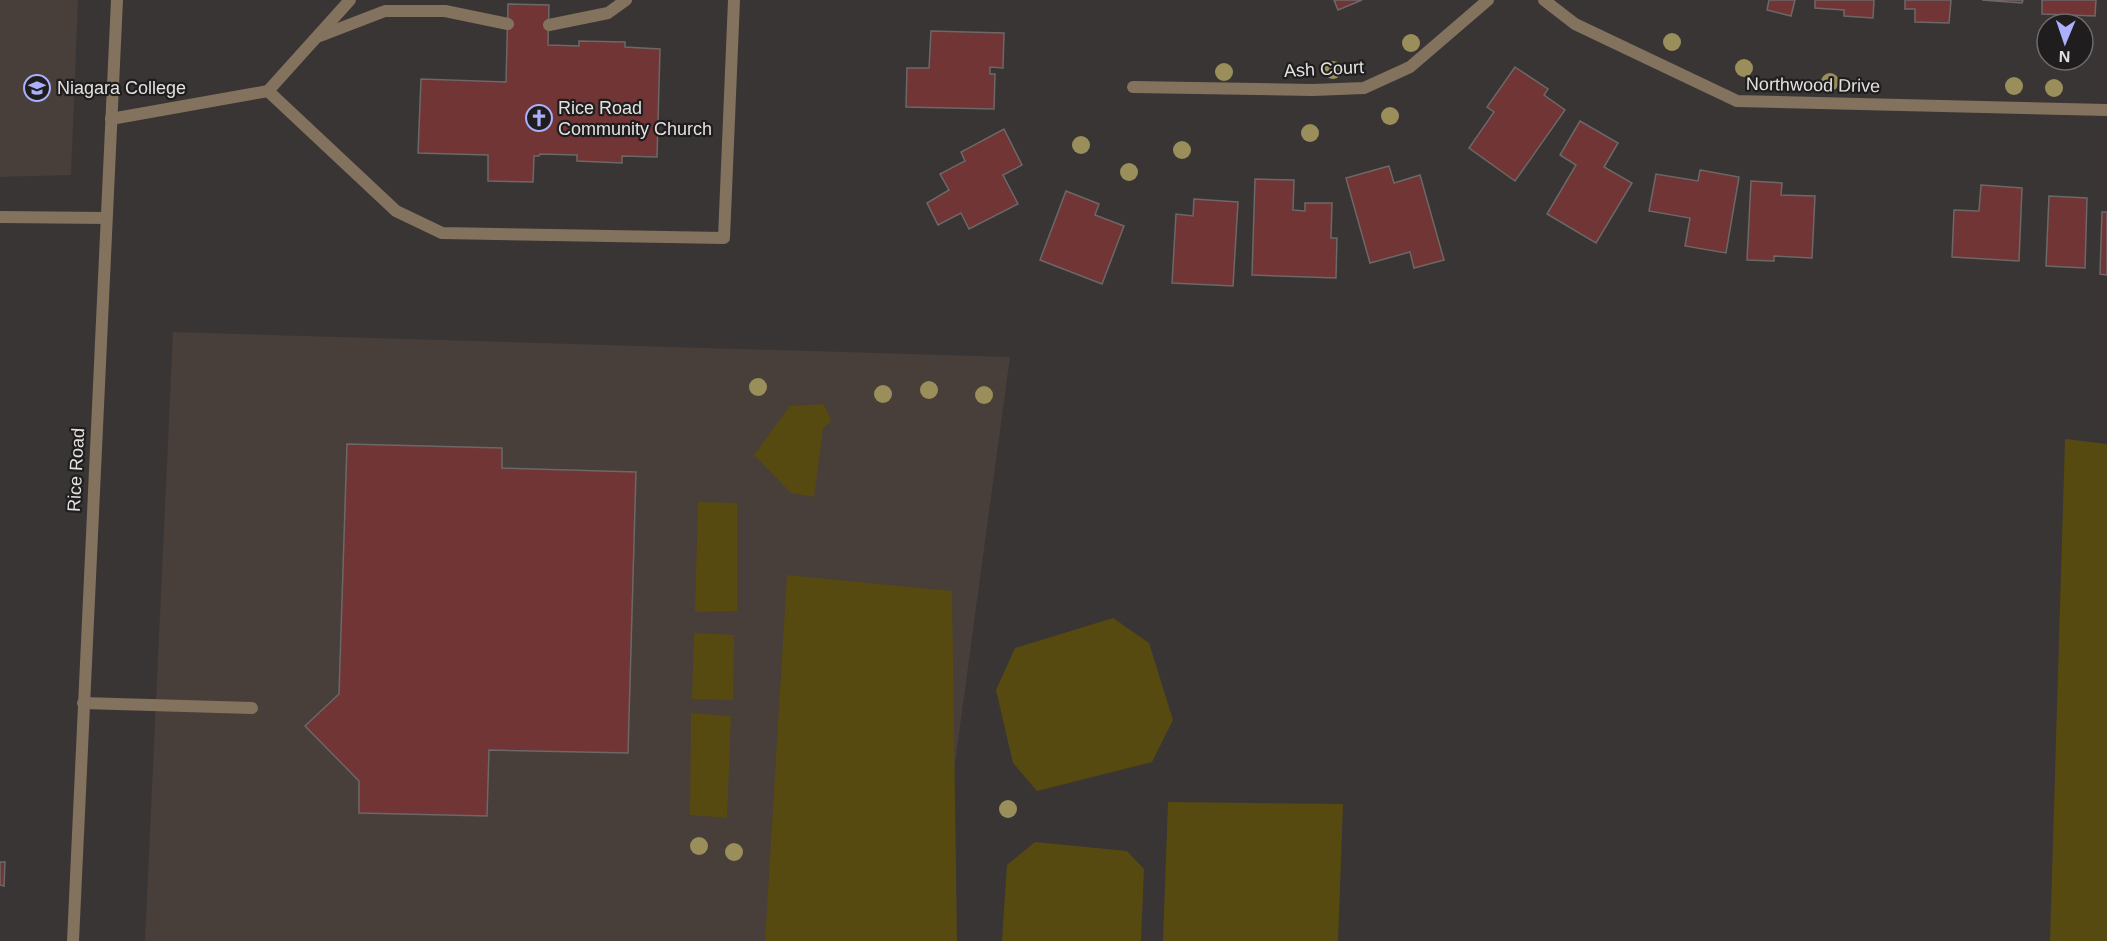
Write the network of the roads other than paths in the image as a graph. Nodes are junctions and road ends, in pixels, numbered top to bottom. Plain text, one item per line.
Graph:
1 (117, 0) edge
2 (350, 0) edge
3 (626, 0) edge
4 (734, 0) edge
5 (1488, 0) edge
6 (1544, 0) edge
7 (508, 24) dead end
8 (549, 25) dead end
9 (316, 37) junction
10 (1133, 87) dead end
11 (268, 91) junction
12 (2107, 110) edge
13 (111, 119) junction
14 (0, 217) edge
15 (106, 218) junction
16 (83, 703) junction
17 (252, 708) dead end
18 (73, 941) edge

1 - 13 street, Rice Road
2 - 9 street
3 - 8 street
4 - 11 street
5 - 10 street, Ash Court
6 - 12 street, Northwood Drive
7 - 9 street
9 - 11 street
11 - 13 street
13 - 15 street, Rice Road
14 - 15 street
15 - 16 street, Rice Road
16 - 17 street
16 - 18 street, Rice Road

